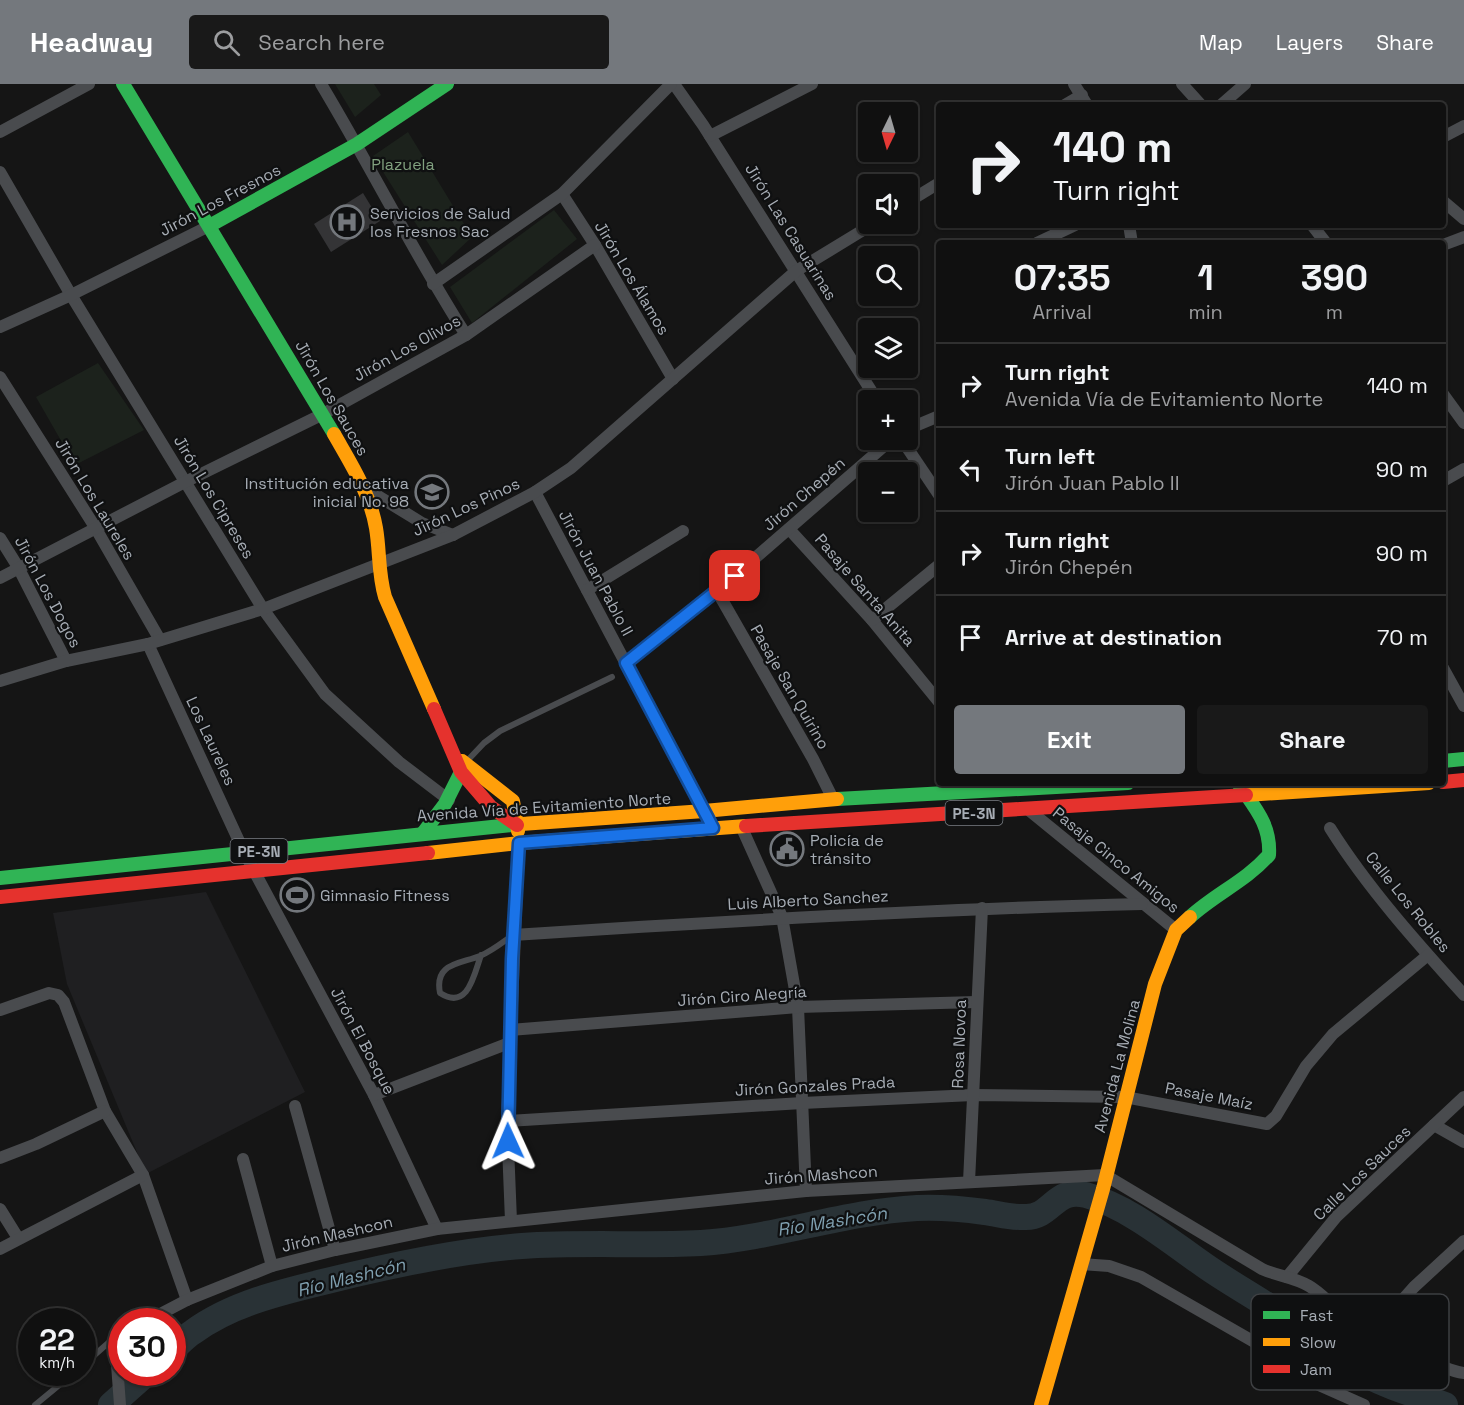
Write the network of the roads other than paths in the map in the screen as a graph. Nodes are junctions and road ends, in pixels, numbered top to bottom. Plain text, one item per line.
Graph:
1 (89, 84) edge
2 (123, 84) edge
3 (321, 84) edge
4 (447, 84) edge
5 (673, 84) edge
6 (812, 84) edge
7 (1074, 84) edge
8 (1182, 84) edge
9 (1245, 84) edge
10 (1084, 100) edge
11 (1198, 102) edge
12 (1224, 102) edge
13 (1464, 126) edge
14 (0, 132) edge
15 (1446, 135) edge
16 (710, 136) junction
17 (357, 144) junction
18 (0, 172) edge
19 (936, 185) edge
20 (562, 194) junction
21 (918, 196) edge
22 (1446, 204) edge
23 (1464, 219) edge
24 (209, 226) junction
25 (1068, 228) edge
26 (1314, 228) edge
27 (858, 233) edge
28 (1464, 237) edge
29 (1042, 240) edge
30 (1324, 240) edge
31 (1446, 244) edge
32 (595, 245) junction
33 (796, 271) junction
34 (433, 284) junction
35 (71, 295) junction
36 (0, 327) edge
37 (466, 335) junction
38 (0, 377) edge
39 (673, 379) junction
40 (871, 390) edge
41 (1446, 398) edge
42 (323, 414) junction
43 (936, 417) edge
44 (1464, 423) edge
45 (918, 425) edge
46 (880, 450) edge
47 (909, 450) edge
48 (1464, 469) edge
49 (1446, 479) edge
50 (185, 482) junction
51 (365, 488) junction
52 (936, 491) edge
53 (535, 492) junction
54 (96, 527) junction
55 (789, 529) junction
56 (683, 531) dead end
57 (453, 535) junction
58 (0, 538) edge
59 (378, 563) junction
60 (18, 567) junction
61 (936, 567) edge
62 (0, 578) edge
63 (587, 590) junction
64 (717, 591) junction
65 (263, 609) junction
66 (872, 620) junction
67 (154, 642) junction
68 (66, 661) junction
69 (626, 663) junction
70 (1446, 673) edge
71 (612, 677) dead end
72 (0, 681) edge
73 (936, 698) edge
74 (1464, 705) edge
75 (1464, 759) edge
76 (1446, 761) edge
77 (463, 768) junction
78 (1464, 780) edge
79 (1446, 782) edge
80 (1008, 786) edge
81 (1336, 786) edge
82 (1242, 789) edge
83 (449, 800) junction
84 (833, 800) junction
85 (1029, 810) junction
86 (704, 811) junction
87 (517, 825) junction
88 (741, 826) junction
89 (713, 828) junction
90 (1330, 828) dead end
91 (423, 832) junction
92 (519, 843) junction
93 (322, 844) junction
94 (244, 852) junction
95 (325, 863) junction
96 (254, 870) junction
97 (0, 878) edge
98 (0, 897) edge
99 (1142, 904) junction
100 (982, 908) junction
101 (782, 917) junction
102 (1176, 930) junction
103 (513, 935) junction
104 (1428, 955) junction
105 (481, 956) junction
106 (1464, 995) edge
107 (976, 1002) junction
108 (798, 1007) junction
109 (0, 1010) edge
110 (510, 1036) junction
111 (374, 1095) junction
112 (973, 1095) junction
113 (1125, 1097) junction
114 (1464, 1097) edge
115 (802, 1103) junction
116 (296, 1106) dead end
117 (105, 1111) junction
118 (507, 1121) junction
119 (1434, 1125) junction
120 (1464, 1142) edge
121 (0, 1158) edge
122 (243, 1159) dead end
123 (143, 1175) junction
124 (969, 1182) junction
125 (1104, 1182) junction
126 (806, 1191) junction
127 (0, 1209) edge
128 (511, 1221) junction
129 (437, 1229) junction
130 (18, 1238) junction
131 (1464, 1241) edge
132 (0, 1249) edge
133 (335, 1250) junction
134 (1081, 1264) junction
135 (272, 1266) junction
136 (1287, 1277) junction
137 (1319, 1294) edge
138 (1408, 1294) edge
139 (187, 1300) junction
140 (172, 1308) edge
141 (1251, 1340) edge
142 (108, 1344) edge
143 (96, 1354) edge
144 (1449, 1370) edge
145 (1464, 1373) edge
146 (58, 1386) edge
147 (119, 1386) edge
148 (1330, 1390) edge
149 (35, 1405) edge
150 (120, 1405) edge
151 (1041, 1405) edge
152 (1364, 1405) edge

1 - 14 street
2 - 24 main road, Jirón Los Sauces
3 - 17 street
4 - 17 main road, Jirón Los Fresnos
5 - 16 street, Jirón Las Casuarinas
5 - 20 street
6 - 16 street
7 - 10 street
8 - 11 street
9 - 12 street
13 - 15 street
16 - 33 street, Jirón Las Casuarinas
17 - 24 main road, Jirón Los Fresnos
17 - 34 street
18 - 35 street, Jirón Los Cipreses
19 - 21 street
20 - 32 street, Jirón Los Álamos
20 - 34 street
22 - 23 street
24 - 35 street, Jirón Los Fresnos
24 - 42 main road, Jirón Los Sauces
25 - 29 street
26 - 30 street
27 - 33 street, Jirón Los Pinos
28 - 31 street
32 - 37 street, Jirón Los Olivos
32 - 39 street, Jirón Los Álamos
33 - 39 street, Jirón Los Pinos
33 - 40 street, Jirón Las Casuarinas
34 - 37 street
35 - 36 street, Jirón Los Fresnos
35 - 50 street, Jirón Los Cipreses
37 - 42 street, Jirón Los Olivos
38 - 54 street, Jirón Los Laureles
39 - 53 street, Jirón Los Pinos
41 - 44 street
42 - 50 street, Jirón Los Olivos
42 - 51 main road, Jirón Los Sauces
43 - 45 street
46 - 55 street, Jirón Chepén
47 - 52 street
48 - 49 street
50 - 54 street, Jirón Los Olivos
50 - 65 street, Jirón Los Cipreses
51 - 57 street
51 - 59 main road, Jirón Los Sauces
53 - 57 street, Jirón Los Pinos
53 - 63 street, Jirón Juan Pablo II
54 - 60 street, Jirón Los Olivos
54 - 67 street, Jirón Los Laureles
55 - 64 street, Jirón Chepén
55 - 66 street, Pasaje Santa Anita
56 - 63 street
57 - 59 street, Jirón Los Pinos
58 - 60 street, Jirón Los Dogos
59 - 65 street, Jirón Los Pinos
59 - 77 main road, Jirón Los Sauces
60 - 62 street, Jirón Los Olivos
60 - 68 street, Jirón Los Dogos
61 - 66 street
63 - 69 street, Jirón Juan Pablo II
64 - 69 street, Jirón Chepén
64 - 84 street, Pasaje San Quirino
65 - 67 street, Jirón Los Pinos
65 - 83 street, Jirón Los Cipreses
66 - 73 street, Pasaje Santa Anita
67 - 68 street, Jirón Los Pinos
67 - 94 street, Los Laureles
68 - 72 street, Jirón Los Pinos
69 - 86 street, Jirón Juan Pablo II
70 - 74 street
71 - 77 lane
75 - 76 main road
77 - 83 main road
77 - 87 main road, Jirón Los Sauces
78 - 79 main road
80 - 84 main road, Avenida Vía de Evitamiento Norte / PE-3N
80 - 85 street, Pasaje Cinco Amigos
81 - 82 main road, Avenida Vía de Evitamiento Norte / PE-3N
82 - 85 main road, Avenida Vía de Evitamiento Norte / PE-3N
82 - 102 main road, Avenida La Molina
83 - 91 main road
84 - 86 main road, Avenida Vía de Evitamiento Norte / PE-3N
85 - 88 main road, Avenida Vía de Evitamiento Norte / PE-3N
85 - 99 street, Pasaje Cinco Amigos
86 - 87 main road, Avenida Vía de Evitamiento Norte / PE-3N
86 - 89 street, Jirón Juan Pablo II
87 - 91 main road, Avenida Vía de Evitamiento Norte / PE-3N
87 - 92 main road, Jirón Los Sauces
88 - 89 main road, Avenida Vía de Evitamiento Norte / PE-3N
88 - 101 street
89 - 92 main road, Avenida Vía de Evitamiento Norte / PE-3N
90 - 104 street, Calle Los Robles
91 - 93 main road, Avenida Vía de Evitamiento Norte / PE-3N
92 - 95 main road, Avenida Vía de Evitamiento Norte / PE-3N
92 - 103 street
93 - 94 main road, Avenida Vía de Evitamiento Norte / PE-3N
93 - 95 main road
94 - 96 street, Los Laureles
94 - 97 main road, Avenida Vía de Evitamiento Norte / PE-3N
95 - 96 main road, Avenida Vía de Evitamiento Norte / PE-3N
96 - 98 main road, Avenida Vía de Evitamiento Norte / PE-3N
96 - 111 street, Jirón El Bosque
99 - 100 street, Luis Alberto Sanchez
99 - 102 street, Pasaje Cinco Amigos
100 - 101 street, Luis Alberto Sanchez
100 - 107 street, Rosa Novoa
101 - 103 street, Luis Alberto Sanchez
101 - 108 street
102 - 113 main road, Avenida La Molina
103 - 105 lane, Luis Alberto Sanchez
103 - 110 street
104 - 106 street, Calle Los Robles
104 - 113 street, Pasaje Maíz
105 - 105 lane, Luis Alberto Sanchez
107 - 108 street, Jirón Ciro Alegría
107 - 112 street, Rosa Novoa
108 - 110 street, Jirón Ciro Alegría
108 - 115 street
109 - 117 street
110 - 111 street, Jirón Ciro Alegría
110 - 118 street
111 - 129 street, Jirón El Bosque
112 - 113 street, Jirón Gonzales Prada
112 - 115 street, Jirón Gonzales Prada
112 - 124 street, Rosa Novoa
113 - 125 main road, Avenida La Molina
114 - 119 street, Calle Los Sauces
115 - 118 street, Jirón Gonzales Prada
115 - 126 street
116 - 133 street
117 - 121 street
117 - 123 street
118 - 128 street
119 - 120 street
119 - 136 street, Calle Los Sauces
122 - 135 street
123 - 130 street
123 - 139 street
124 - 125 street, Jirón Mashcon
124 - 126 street, Jirón Mashcon
125 - 134 main road, Avenida La Molina
125 - 136 street
126 - 128 street, Jirón Mashcon
127 - 130 street
128 - 129 street, Jirón Mashcon
129 - 133 street, Jirón Mashcon
130 - 132 street
131 - 138 street
133 - 135 street, Jirón Mashcon
134 - 141 street
134 - 151 main road, Avenida La Molina
135 - 139 street, Jirón Mashcon
136 - 137 street
139 - 140 street, Jirón Mashcon
142 - 143 lane
144 - 145 street
146 - 149 lane
147 - 150 street
148 - 152 street

